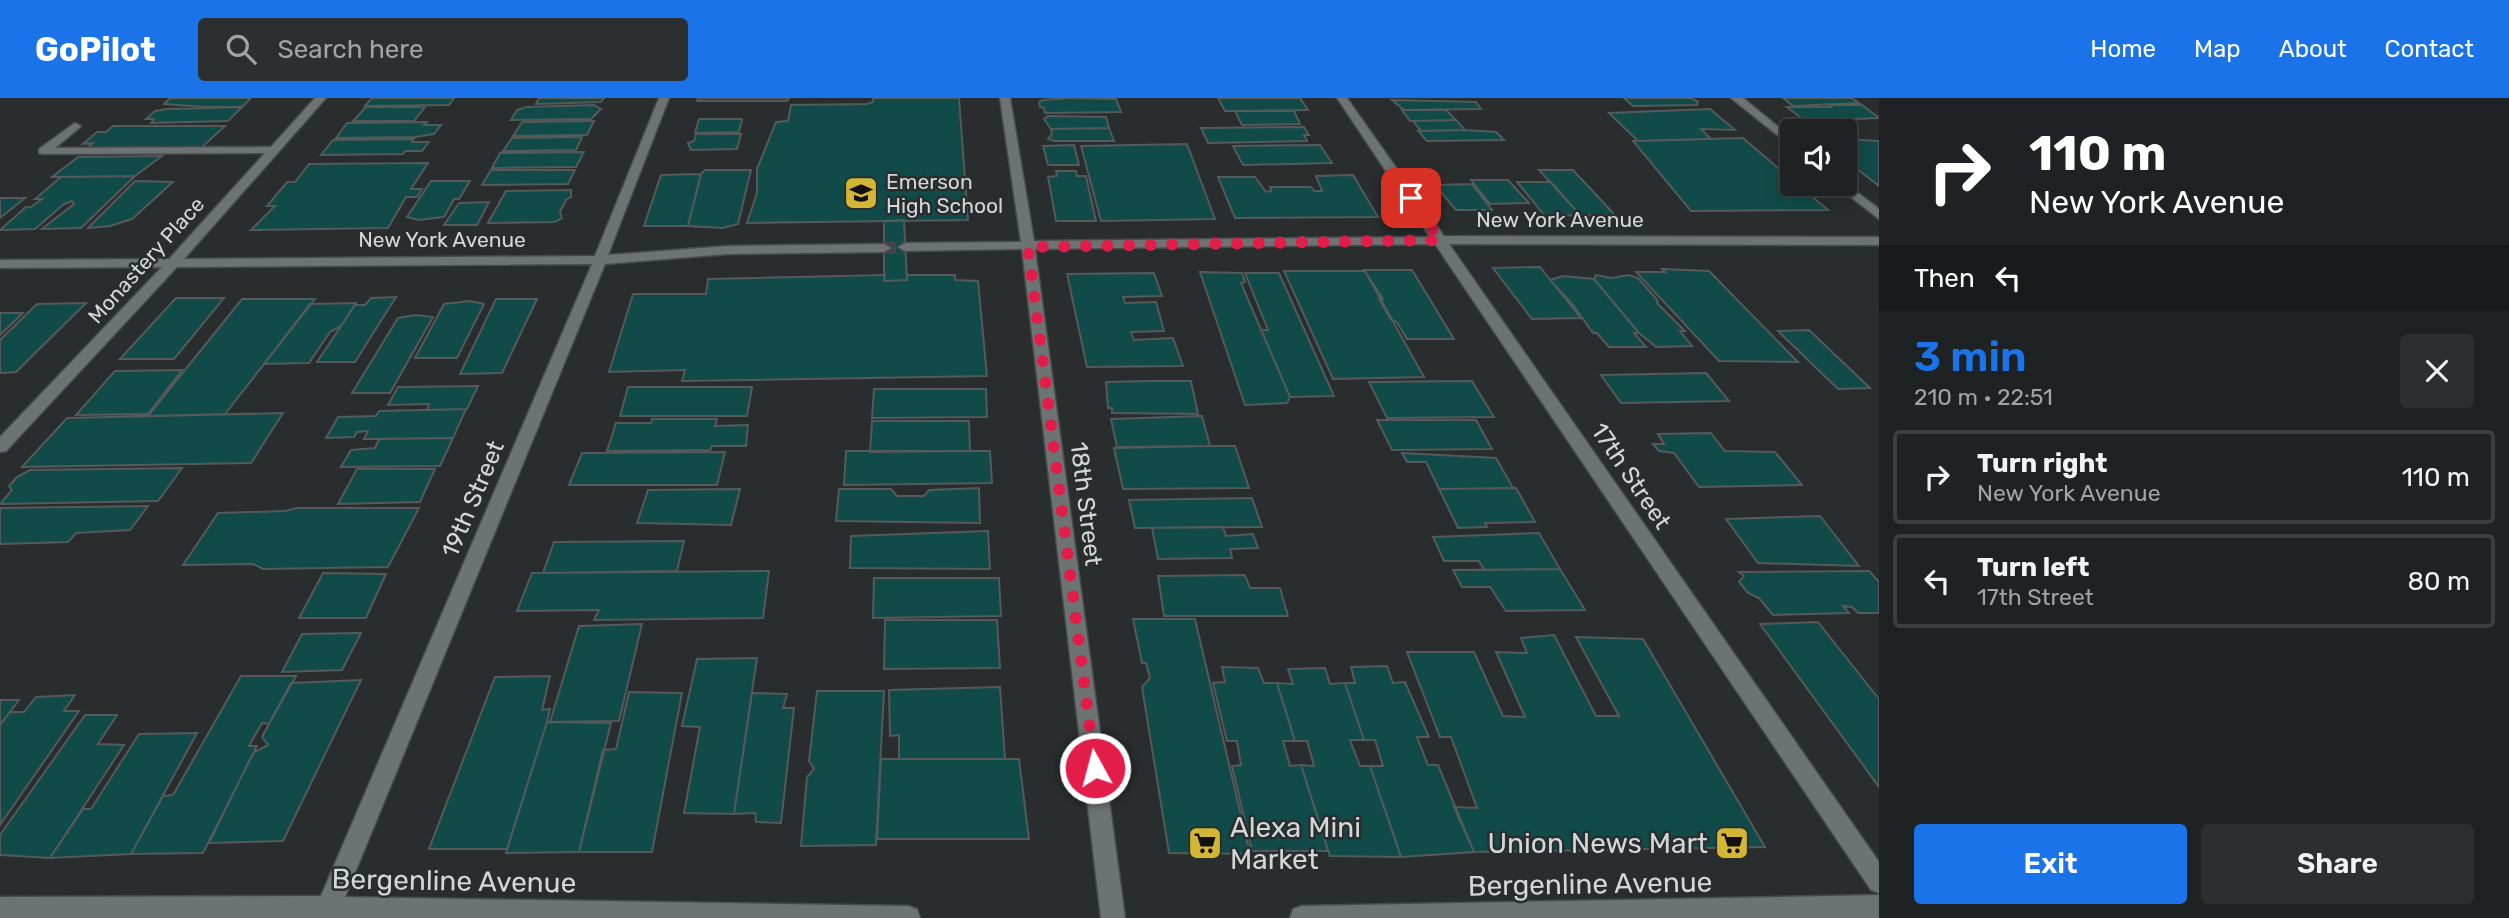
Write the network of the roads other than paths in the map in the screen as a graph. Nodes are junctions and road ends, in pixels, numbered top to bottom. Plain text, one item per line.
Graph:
1 (321, 98) edge
2 (664, 98) edge
3 (1005, 98) edge
4 (1342, 98) edge
5 (1736, 98) edge
6 (75, 126) dead end
7 (1780, 134) edge
8 (275, 150) junction
9 (1855, 196) edge
10 (1879, 215) edge
11 (1440, 240) junction
12 (1879, 241) edge
13 (905, 247) tunnel mouth
14 (1028, 247) junction
15 (884, 248) tunnel mouth
16 (600, 260) junction
17 (173, 262) junction
18 (0, 264) edge
19 (0, 447) edge
20 (1879, 882) edge
21 (1879, 907) edge
22 (0, 909) edge
23 (326, 913) edge
24 (908, 918) edge
25 (1113, 918) edge
26 (1302, 918) edge

1 - 8 street, Monastery Place
2 - 16 street, 19th Street
3 - 14 street, 18th Street
4 - 11 street, 17th Street
5 - 7 street
6 - 8 street
8 - 17 street, Monastery Place
9 - 10 street
11 - 12 street, New York Avenue
11 - 14 street, New York Avenue
11 - 20 street, 17th Street
13 - 14 street, New York Avenue
14 - 25 street, 18th Street
15 - 16 street, New York Avenue
16 - 17 street, New York Avenue
16 - 23 street, 19th Street
17 - 18 street, New York Avenue
17 - 19 street, Monastery Place
21 - 26 street, Bergenline Avenue
22 - 23 street, Bergenline Avenue
23 - 24 street, Bergenline Avenue

